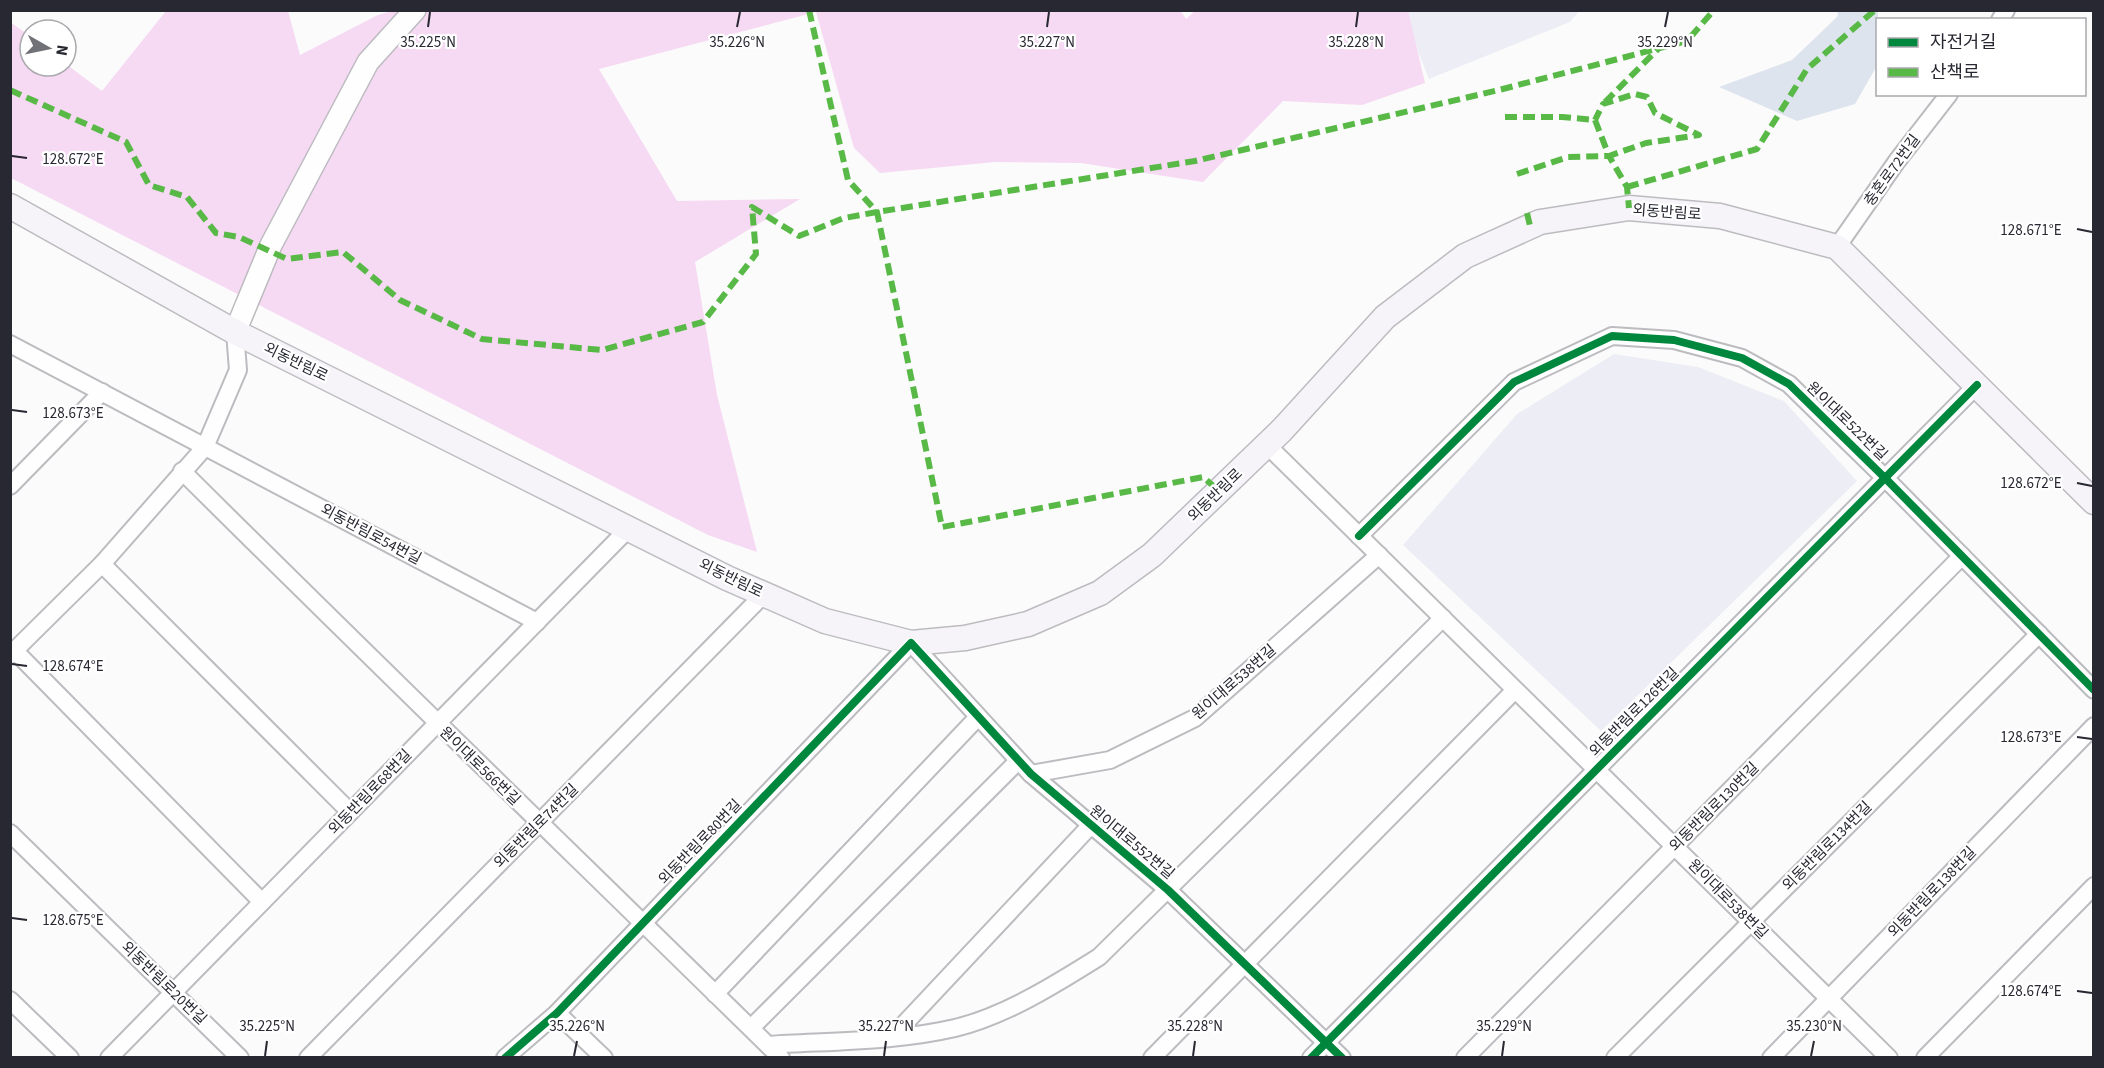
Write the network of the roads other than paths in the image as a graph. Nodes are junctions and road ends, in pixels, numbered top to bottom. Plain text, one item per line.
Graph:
1 (415, 10) edge
2 (1947, 96) edge
3 (10, 207) edge
4 (1837, 247) junction
5 (235, 332) junction
6 (10, 344) edge
7 (1977, 385) junction
8 (102, 392) junction
9 (1267, 445) junction
10 (205, 447) junction
11 (182, 471) junction
12 (1885, 478) junction
13 (10, 486) edge
14 (2094, 502) edge
15 (630, 527) junction
16 (1359, 536) junction
17 (1379, 555) junction
18 (1962, 556) junction
19 (102, 564) junction
20 (764, 594) junction
21 (1443, 618) junction
22 (537, 622) junction
23 (2039, 634) junction
24 (911, 643) junction
25 (13, 653) edge
26 (1515, 690) junction
27 (2094, 690) edge
28 (978, 717) junction
29 (437, 724) junction
30 (2094, 726) edge
31 (1018, 761) junction
32 (1596, 769) junction
33 (1031, 774) junction
34 (350, 812) junction
35 (539, 823) junction
36 (1091, 825) junction
37 (10, 833) edge
38 (1674, 846) junction
39 (2094, 886) edge
40 (1167, 890) junction
41 (262, 902) junction
42 (643, 920) junction
43 (1751, 922) junction
44 (1245, 964) junction
45 (173, 992) junction
46 (715, 994) junction
47 (1828, 998) junction
48 (10, 1000) edge
49 (557, 1012) junction
50 (751, 1028) junction
51 (892, 1037) junction
52 (1326, 1042) junction
53 (768, 1045) junction
54 (70, 1058) edge
55 (109, 1058) edge
56 (240, 1058) edge
57 (308, 1058) edge
58 (505, 1058) edge
59 (604, 1058) edge
60 (781, 1058) edge
61 (1152, 1058) edge
62 (1311, 1058) edge
63 (1342, 1058) edge
64 (1465, 1058) edge
65 (1615, 1058) edge
66 (1770, 1058) edge
67 (1889, 1058) edge
68 (1925, 1058) edge

1 - 5 street
2 - 4 street, 충혼로72번길
3 - 5 main road, 외동반림로
4 - 7 main road, 외동반림로
4 - 9 main road, 외동반림로
5 - 10 street
5 - 15 main road, 외동반림로
6 - 8 street, 외동반림로54번길
7 - 12 street, 외동반림로126번길
7 - 14 main road, 외동반림로
8 - 10 street, 외동반림로54번길
8 - 13 street
9 - 16 street, 원이대로538번길
9 - 24 main road, 외동반림로
10 - 11 street
10 - 22 street, 외동반림로54번길
11 - 19 street
11 - 29 street, 원이대로566번길
12 - 16 street, 원이대로522번길
12 - 18 street, 원이대로522번길
12 - 32 street, 외동반림로126번길
15 - 20 main road, 외동반림로
15 - 22 street, 외동반림로68번길
16 - 17 street, 원이대로538번길
17 - 21 street, 원이대로538번길
17 - 33 street, 원이대로538번길
18 - 23 street, 원이대로522번길
18 - 38 street, 외동반림로130번길
19 - 25 street
19 - 34 street
20 - 24 main road, 외동반림로
20 - 35 street, 외동반림로74번길
21 - 26 street, 원이대로538번길
21 - 40 street
22 - 29 street, 외동반림로68번길
23 - 27 street, 원이대로522번길
23 - 43 street, 외동반림로134번길
24 - 28 street, 원이대로552번길
24 - 42 street, 외동반림로80번길
25 - 41 street
26 - 32 street, 원이대로538번길
26 - 44 street
28 - 31 street, 원이대로552번길
28 - 46 street
29 - 34 street, 외동반림로68번길
29 - 35 street, 원이대로566번길
30 - 47 street, 외동반림로138번길
31 - 33 street, 원이대로552번길
31 - 50 street
32 - 38 street, 원이대로538번길
32 - 52 street, 외동반림로126번길
33 - 36 street, 원이대로552번길
34 - 41 street, 외동반림로68번길
35 - 42 street, 원이대로566번길
35 - 57 street, 외동반림로74번길
36 - 40 street, 원이대로552번길
36 - 51 street, 원이대로552번길
37 - 45 street, 외동반림로20번길
38 - 43 street, 원이대로538번길
38 - 64 street, 외동반림로130번길
39 - 68 street
40 - 44 street, 원이대로552번길
40 - 51 street, 원이대로552번길
41 - 45 street, 외동반림로68번길
42 - 46 street, 원이대로566번길
42 - 49 street, 외동반림로80번길
43 - 47 street, 원이대로538번길
43 - 65 street, 외동반림로134번길
44 - 52 street, 원이대로552번길
44 - 61 street
45 - 55 street, 외동반림로68번길
45 - 56 street, 외동반림로20번길
46 - 50 street, 원이대로566번길
47 - 66 street, 외동반림로138번길
47 - 67 street, 원이대로538번길
48 - 54 street
49 - 58 street, 외동반림로80번길
49 - 59 street
50 - 53 street, 원이대로566번길
51 - 53 street, 원이대로552번길
52 - 62 street, 외동반림로126번길
52 - 63 street, 원이대로552번길
53 - 60 street, 원이대로566번길

